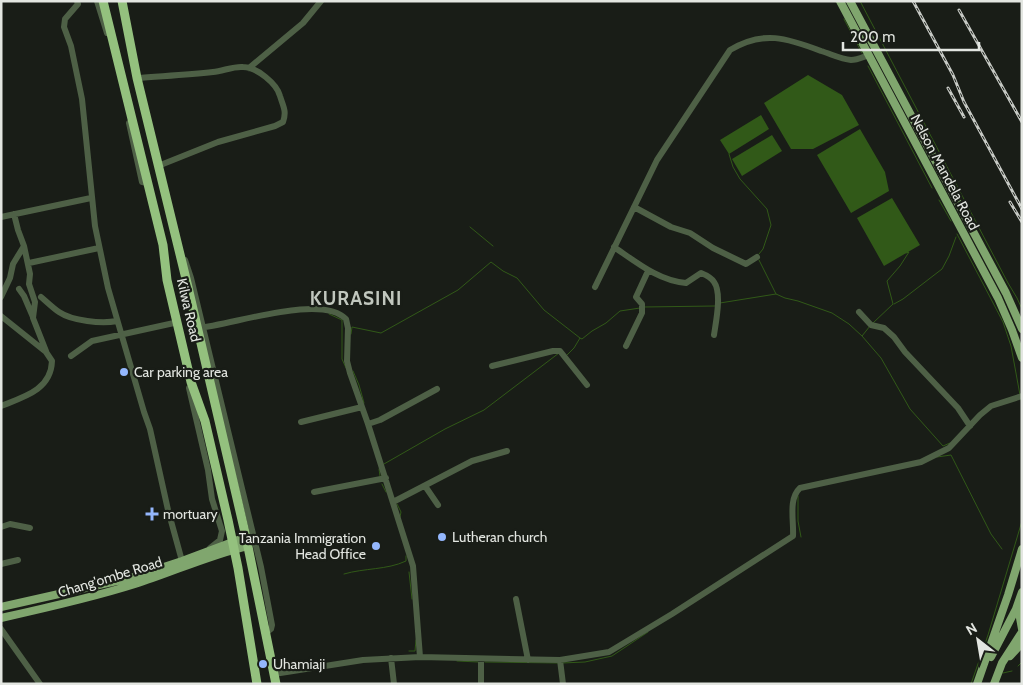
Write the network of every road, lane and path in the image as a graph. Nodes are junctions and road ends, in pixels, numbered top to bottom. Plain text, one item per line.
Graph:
1 (77, 1) edge
2 (97, 1) edge
3 (103, 1) edge
4 (123, 1) edge
5 (321, 1) edge
6 (840, 1) edge
7 (850, 1) edge
8 (869, 55) junction
9 (249, 68) junction
10 (139, 78) junction
11 (159, 166) junction
12 (148, 183) junction
13 (91, 198) junction
14 (634, 207) junction
15 (14, 214) junction
16 (1, 217) edge
17 (24, 246) junction
18 (614, 247) junction
19 (99, 248) junction
20 (757, 256) dead end
21 (28, 263) junction
22 (648, 271) junction
23 (595, 286) dead end
24 (19, 290) dead end
25 (1, 297) edge
26 (41, 297) dead end
27 (859, 312) dead end
28 (1, 316) edge
29 (33, 318) junction
30 (117, 322) junction
31 (178, 322) junction
32 (200, 327) junction
33 (1022, 330) edge
34 (121, 335) junction
35 (714, 335) dead end
36 (626, 346) dead end
37 (46, 352) junction
38 (71, 356) dead end
39 (1022, 358) edge
40 (492, 366) dead end
41 (587, 385) dead end
42 (437, 389) dead end
43 (1022, 396) edge
44 (1, 406) edge
45 (362, 407) junction
46 (301, 422) dead end
47 (368, 424) junction
48 (970, 426) junction
49 (507, 451) dead end
50 (386, 478) junction
51 (425, 486) junction
52 (314, 492) dead end
53 (393, 502) junction
54 (438, 505) dead end
55 (1, 528) edge
56 (30, 528) dead end
57 (230, 531) junction
58 (247, 542) junction
59 (233, 546) junction
60 (220, 550) junction
61 (1021, 551) edge
62 (202, 554) junction
63 (18, 560) dead end
64 (236, 560) junction
65 (182, 561) junction
66 (1, 564) edge
67 (1022, 592) edge
68 (516, 599) dead end
69 (1022, 602) edge
70 (1, 607) edge
71 (1, 618) edge
72 (1, 629) edge
73 (1022, 630) edge
74 (266, 633) junction
75 (1022, 643) edge
76 (420, 657) junction
77 (391, 658) junction
78 (481, 659) junction
79 (528, 660) junction
80 (560, 660) junction
81 (275, 679) edge
82 (978, 683) edge
83 (40, 684) edge
84 (257, 684) edge
85 (394, 684) edge
86 (481, 684) edge
87 (563, 684) edge
88 (995, 684) edge

1 - 13 street
2 - 12 street
3 - 12 highway, Kilwa Road
4 - 10 highway, Kilwa Road
5 - 9 street
6 - 8 main road, Nelson Mandela Road
7 - 33 main road, Nelson Mandela Road
8 - 14 street
8 - 39 main road, Nelson Mandela Road
9 - 10 street
9 - 11 street
10 - 11 highway, Kilwa Road
11 - 32 highway, Kilwa Road
12 - 31 highway, Kilwa Road
13 - 15 street
13 - 19 street
14 - 18 street
14 - 20 street
15 - 16 street
15 - 17 street
17 - 21 street
17 - 25 street
18 - 22 street
18 - 23 street
19 - 21 street
19 - 30 street
21 - 29 street
22 - 35 street
22 - 36 street
24 - 29 street
26 - 30 street
27 - 48 street
28 - 37 street
29 - 37 street
30 - 34 street
31 - 34 street
31 - 57 highway, Kilwa Road
31 - 62 street
32 - 45 street
32 - 58 highway, Kilwa Road
32 - 74 street
34 - 38 street
34 - 65 street
37 - 44 street
40 - 41 street
42 - 47 street
43 - 48 street
45 - 46 street
45 - 47 street
47 - 50 street
48 - 80 street
49 - 51 street
50 - 52 street
50 - 53 street
51 - 53 street
51 - 54 street
53 - 76 street
55 - 56 street
57 - 59 highway, Kilwa Road
57 - 60 main road
58 - 59 main road, Chang'ombe Road
58 - 74 highway, Kilwa Road
59 - 60 main road, Chang'ombe Road
59 - 64 highway, Kilwa Road
60 - 62 main road, Chang'ombe Road
60 - 64 main road
60 - 71 main road, Chang'ombe Road
61 - 82 main road
62 - 65 main road, Chang'ombe Road
63 - 66 street
64 - 84 highway, Kilwa Road
65 - 70 main road, Chang'ombe Road
67 - 82 main road
68 - 79 street
69 - 73 main road
72 - 83 street
73 - 88 main road
74 - 81 highway, Kilwa Road
75 - 88 main road
76 - 77 street
76 - 78 street
77 - 81 street
77 - 85 street
78 - 79 street
78 - 86 street
79 - 80 street
80 - 87 street

